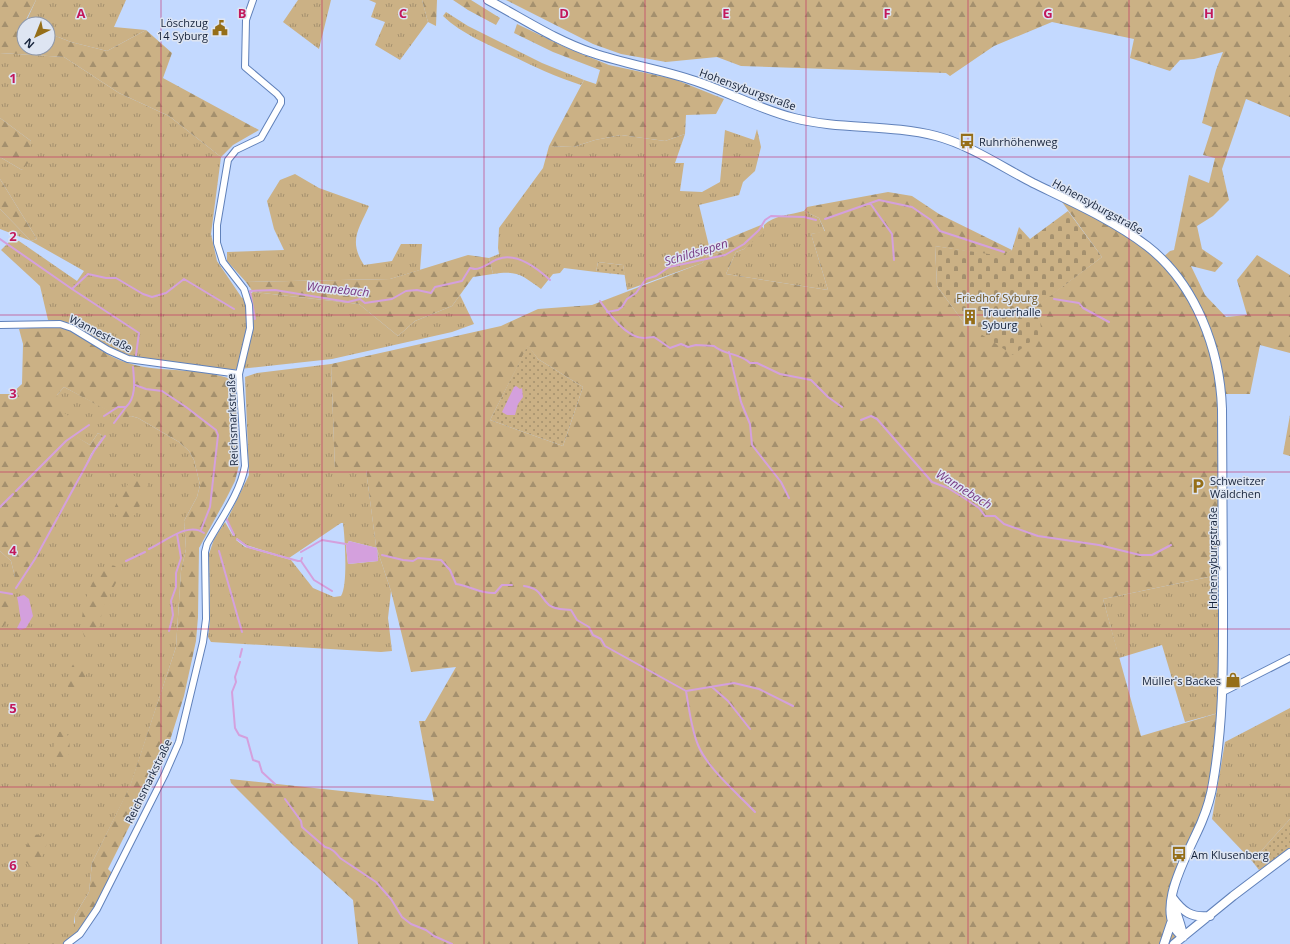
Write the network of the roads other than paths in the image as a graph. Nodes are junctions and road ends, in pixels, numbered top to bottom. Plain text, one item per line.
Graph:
1 (253, 0) edge
2 (488, 0) edge
3 (0, 325) edge
4 (239, 374) junction
5 (1290, 658) edge
6 (1223, 692) junction
7 (1290, 853) edge
8 (1172, 897) junction
9 (1211, 916) junction
10 (1171, 923) junction
11 (1182, 937) junction
12 (67, 944) edge
13 (1164, 944) edge
14 (1174, 944) edge

1 - 4 street, Reichsmarkstraße
2 - 6 main road, Hohensyburgstraße
3 - 4 street, Wannestraße
4 - 12 street, Reichsmarkstraße
5 - 6 street
6 - 8 main road, Hohensyburgstraße
7 - 9 main road
8 - 9 main road
8 - 10 main road, Hohensyburgstraße
8 - 11 main road, Hohensyburgstraße
9 - 11 main road
10 - 11 main road
10 - 13 main road, Hohensyburgstraße
11 - 14 main road

